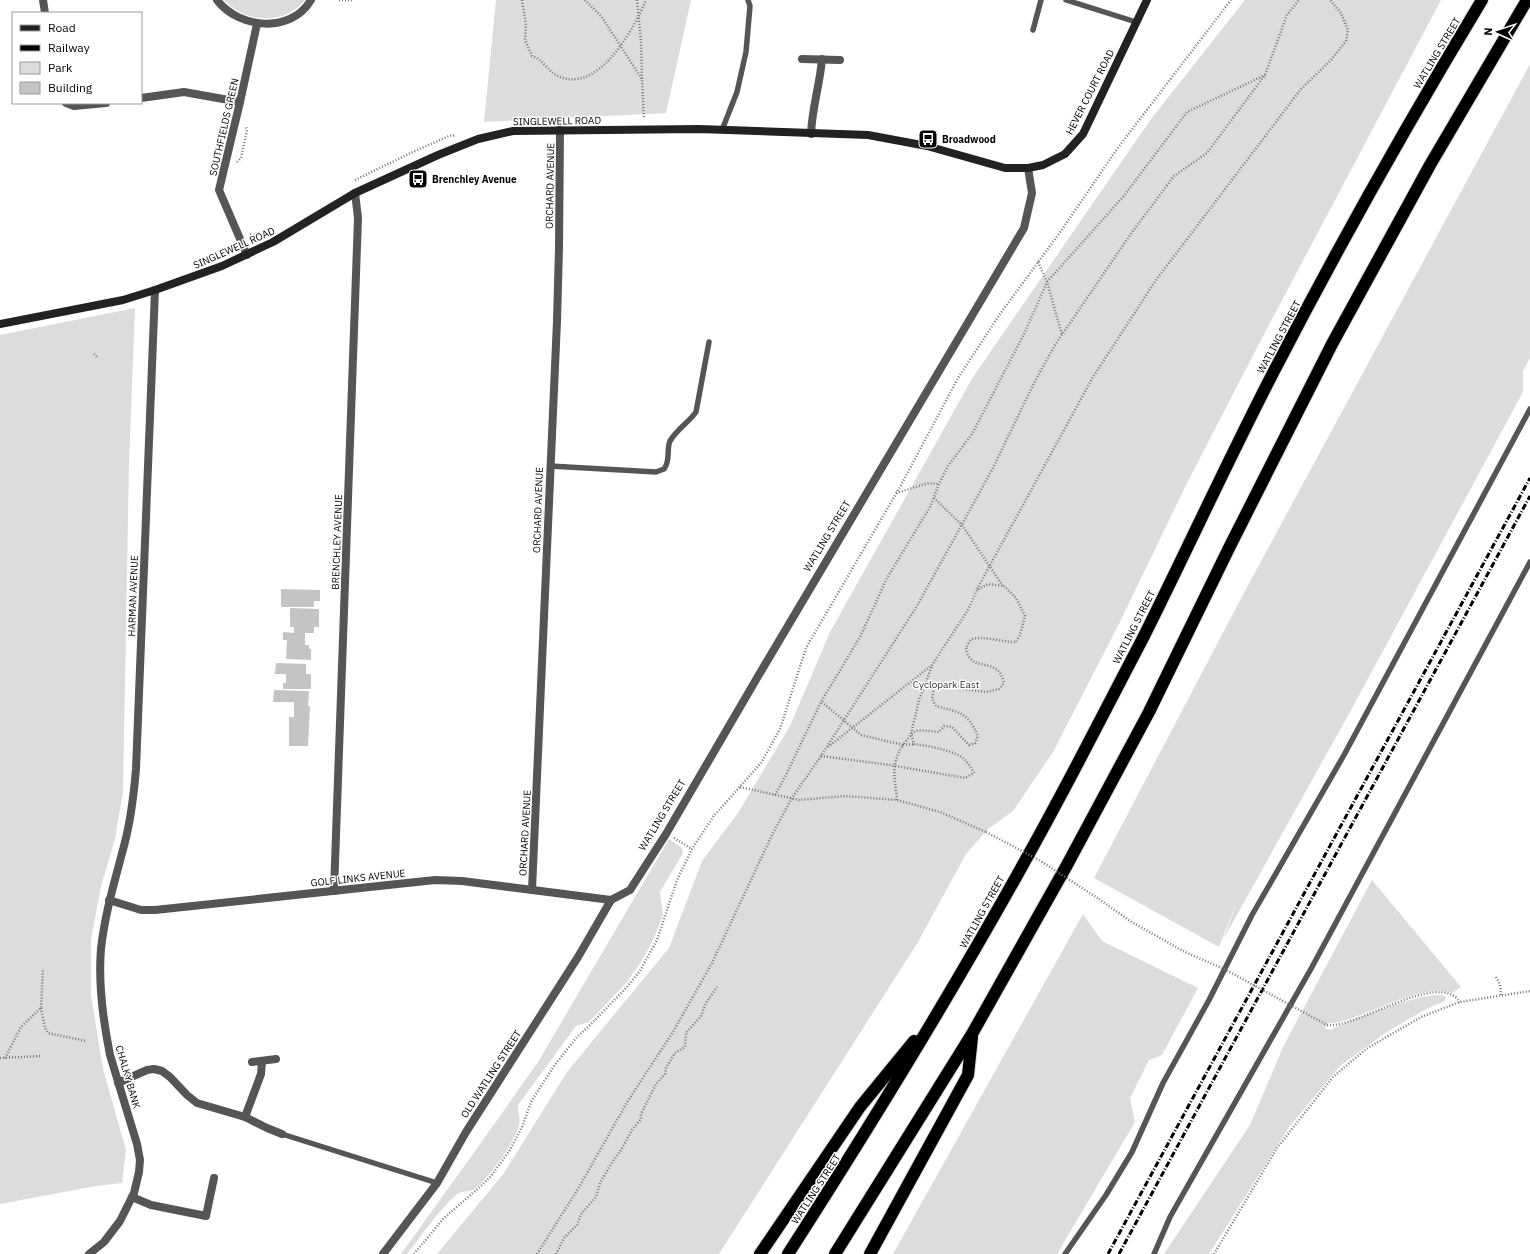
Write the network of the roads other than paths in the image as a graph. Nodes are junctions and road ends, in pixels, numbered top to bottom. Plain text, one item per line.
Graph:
1 (43, 0) edge
2 (217, 0) edge
3 (312, 0) edge
4 (748, 0) edge
5 (1041, 0) edge
6 (1066, 0) edge
7 (1147, 0) edge
8 (1482, 0) edge
9 (1527, 0) edge
10 (45, 12) edge
11 (1136, 22) junction
12 (257, 24) junction
13 (1033, 30) dead end
14 (802, 59) dead end
15 (822, 59) junction
16 (840, 60) dead end
17 (142, 98) edge
18 (240, 102) junction
19 (69, 104) edge
20 (95, 104) edge
21 (560, 130) junction
22 (722, 130) junction
23 (811, 134) junction
24 (1028, 168) junction
25 (355, 193) junction
26 (247, 255) junction
27 (155, 290) junction
28 (0, 324) edge
29 (709, 342) dead end
30 (1530, 409) edge
31 (550, 466) junction
32 (1530, 562) edge
33 (532, 890) junction
34 (334, 891) junction
35 (109, 900) junction
36 (610, 900) junction
37 (941, 1008) junction
38 (972, 1034) junction
39 (276, 1059) dead end
40 (262, 1061) junction
41 (252, 1062) dead end
42 (118, 1083) junction
43 (245, 1118) junction
44 (282, 1134) joint
45 (214, 1178) dead end
46 (437, 1182) junction
47 (132, 1197) junction
48 (99, 1251) edge
49 (89, 1254) edge
50 (383, 1254) edge
51 (760, 1254) edge
52 (788, 1254) edge
53 (835, 1254) edge
54 (870, 1254) edge
55 (1065, 1254) edge
56 (1154, 1254) edge

1 - 10 street
2 - 12 street
3 - 12 street
4 - 22 lane
5 - 13 lane
6 - 11 lane
7 - 11 street, HEVER COURT ROAD
8 - 37 highway, WATLING STREET
9 - 38 highway
11 - 24 street, HEVER COURT ROAD
12 - 18 street, SOUTHFIELDS GREEN
14 - 15 street
15 - 16 street
15 - 23 street
17 - 18 street
18 - 26 street, SOUTHFIELDS GREEN
19 - 20 street
21 - 22 street, SINGLEWELL ROAD
21 - 25 street, SINGLEWELL ROAD
21 - 31 street, ORCHARD AVENUE
22 - 23 street, SINGLEWELL ROAD
23 - 24 street, SINGLEWELL ROAD
24 - 36 street, WATLING STREET
25 - 26 street, SINGLEWELL ROAD
25 - 34 street, BRENCHLEY AVENUE
26 - 27 street, SINGLEWELL ROAD
27 - 28 street, SINGLEWELL ROAD
27 - 35 street, HARMAN AVENUE
29 - 31 lane
30 - 55 lane
31 - 33 street, ORCHARD AVENUE
32 - 56 lane
33 - 34 street, GOLF LINKS AVENUE
33 - 36 street, GOLF LINKS AVENUE
34 - 35 street, GOLF LINKS AVENUE
35 - 42 street, CHALKY BANK
36 - 46 street, OLD WATLING STREET
37 - 51 highway
37 - 52 highway, WATLING STREET
38 - 53 highway
38 - 54 highway
39 - 40 street
40 - 41 street
40 - 43 street
42 - 43 street
42 - 47 street, CHALKY BANK
43 - 44 street
44 - 46 lane
45 - 47 street
46 - 50 street, OLD WATLING STREET
47 - 48 street, CHALKY BANK
48 - 49 street, CHALKY BANK

